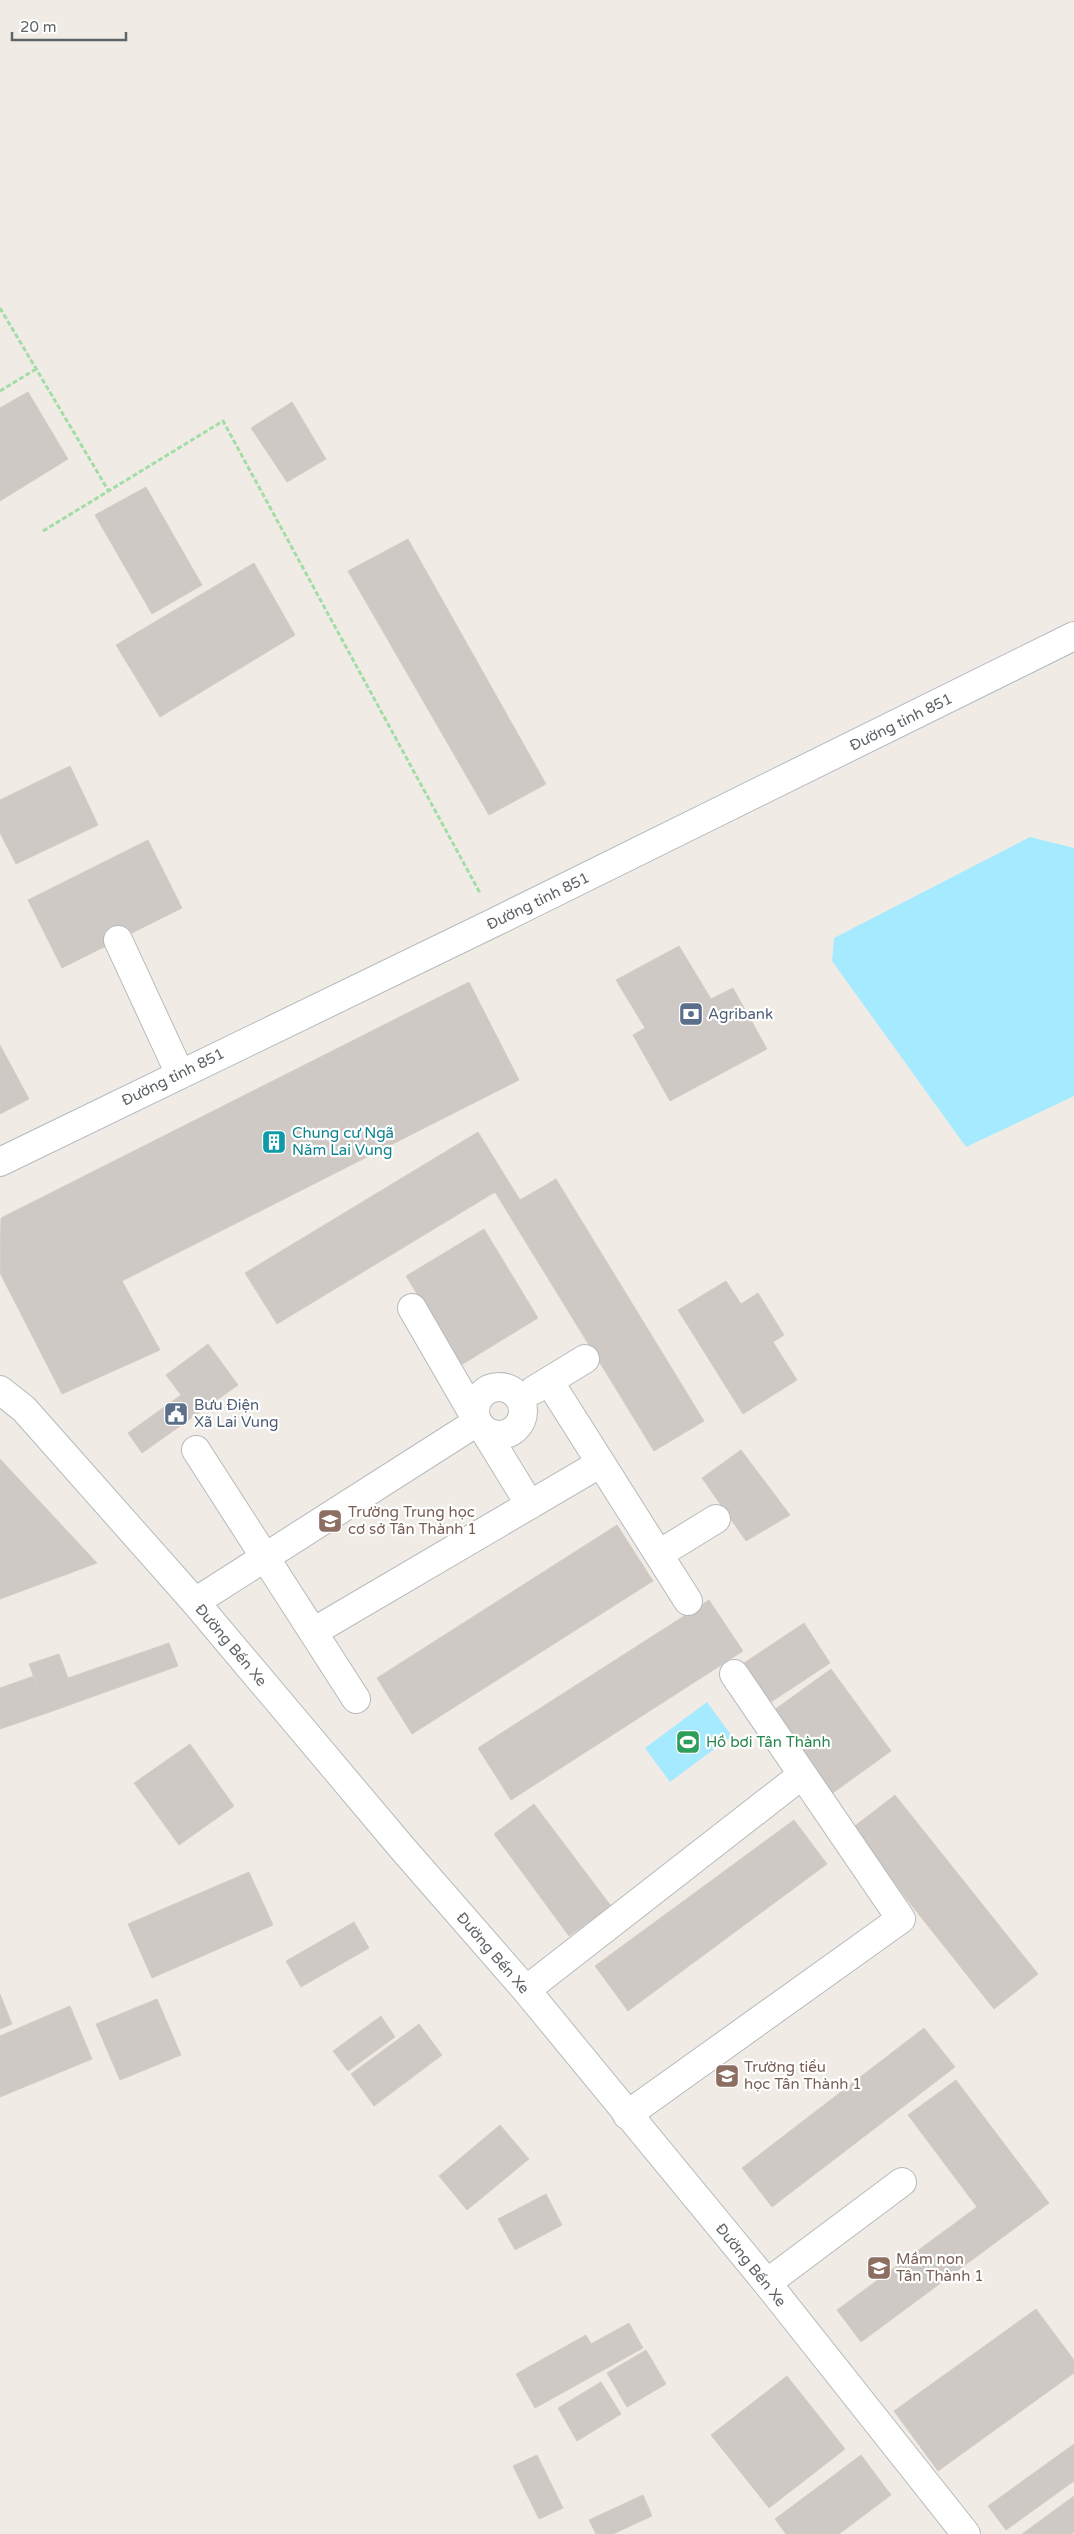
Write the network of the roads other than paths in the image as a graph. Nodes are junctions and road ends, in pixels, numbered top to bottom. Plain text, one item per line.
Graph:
1 (1074, 636) edge
2 (118, 940) dead end
3 (180, 1074) junction
4 (0, 1162) edge
5 (412, 1308) dead end
6 (585, 1359) dead end
7 (549, 1381) junction
8 (0, 1390) edge
9 (520, 1399) junction
10 (479, 1423) junction
11 (196, 1450) dead end
12 (601, 1463) junction
13 (530, 1505) junction
14 (716, 1519) dead end
15 (659, 1554) junction
16 (265, 1557) junction
17 (688, 1601) dead end
18 (195, 1602) junction
19 (313, 1632) junction
20 (734, 1674) dead end
21 (356, 1698) dead end
22 (802, 1775) junction
23 (526, 1990) junction
24 (627, 2114) junction
25 (902, 2182) dead end
26 (767, 2283) junction
27 (966, 2534) edge

1 - 3 street, Đường tỉnh 851
2 - 3 street
3 - 4 street, Đường tỉnh 851
5 - 10 street
6 - 7 street
7 - 9 street
7 - 12 street
8 - 18 street, Đường Bến Xe
9 - 10 street
9 - 10 street
10 - 13 street
10 - 16 street
11 - 16 street
12 - 13 street
12 - 15 street
13 - 19 street
14 - 15 street
15 - 17 street
16 - 18 street
16 - 19 street
18 - 23 street, Đường Bến Xe
19 - 21 street
20 - 22 street
22 - 23 street
22 - 24 street
23 - 24 street, Đường Bến Xe
24 - 26 street, Đường Bến Xe
25 - 26 street
26 - 27 street, Đường Bến Xe

